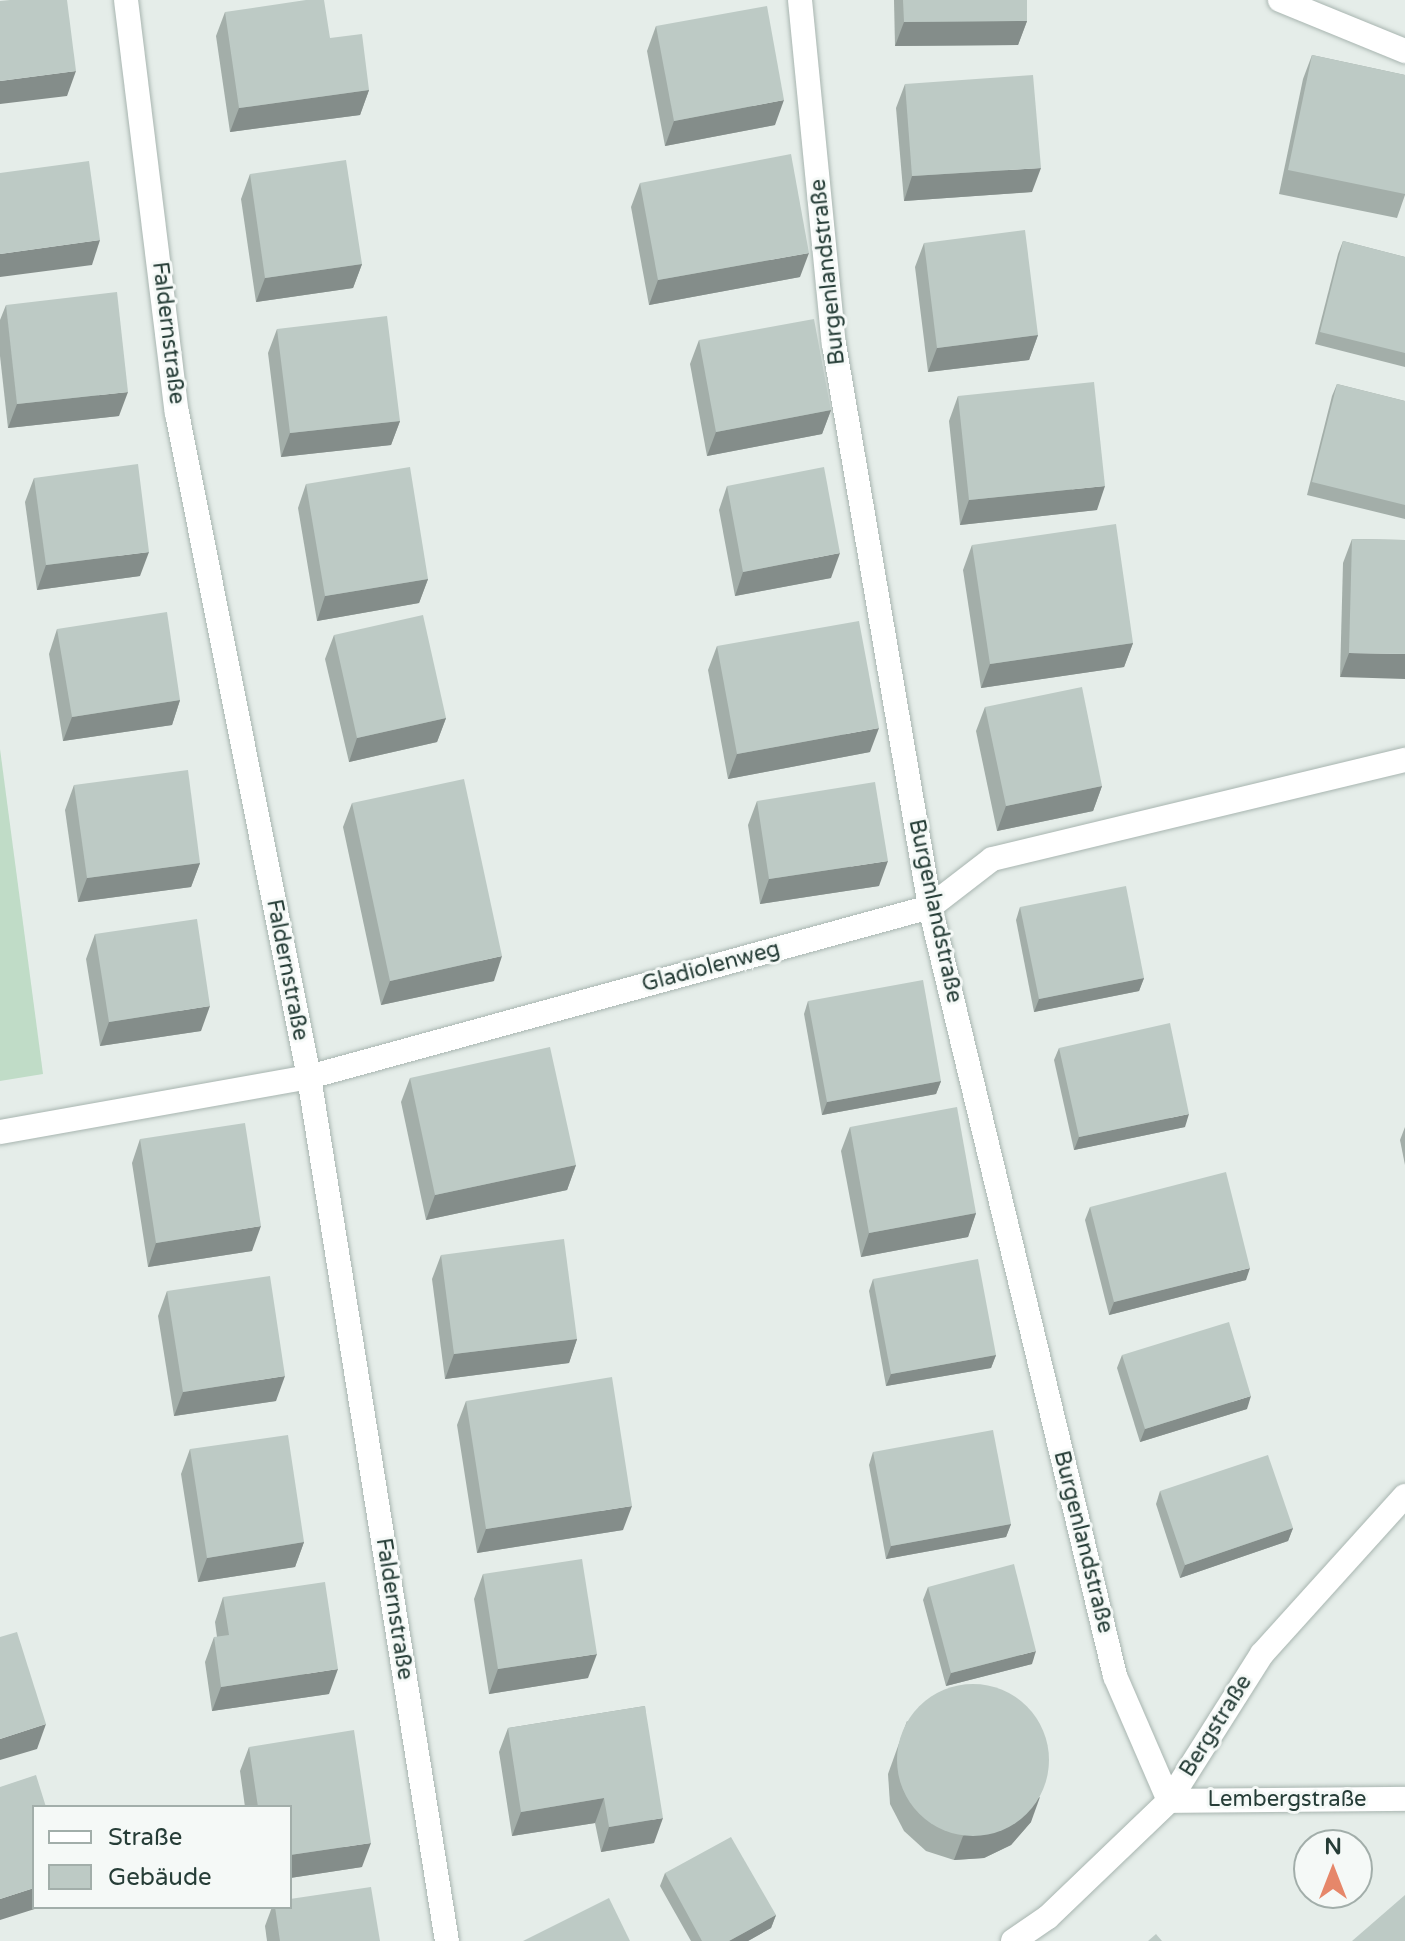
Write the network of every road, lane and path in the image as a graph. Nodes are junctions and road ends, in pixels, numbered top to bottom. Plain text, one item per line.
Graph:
1 (126, 0) edge
2 (800, 0) edge
3 (1280, 0) edge
4 (1405, 51) edge
5 (1405, 760) edge
6 (930, 907) junction
7 (309, 1077) junction
8 (0, 1132) edge
9 (1405, 1496) edge
10 (1405, 1799) edge
11 (1169, 1801) junction
12 (447, 1941) edge
13 (1013, 1941) edge

1 - 7 street, Faldernstraße
2 - 6 street, Burgenlandstraße
3 - 4 street
5 - 6 street, Gladiolenweg
6 - 7 street, Gladiolenweg
6 - 11 street, Burgenlandstraße
7 - 8 street, Gladiolenweg
7 - 12 street, Faldernstraße
9 - 11 street, Bergstraße
10 - 11 street, Lembergstraße
11 - 13 street, Bergstraße

